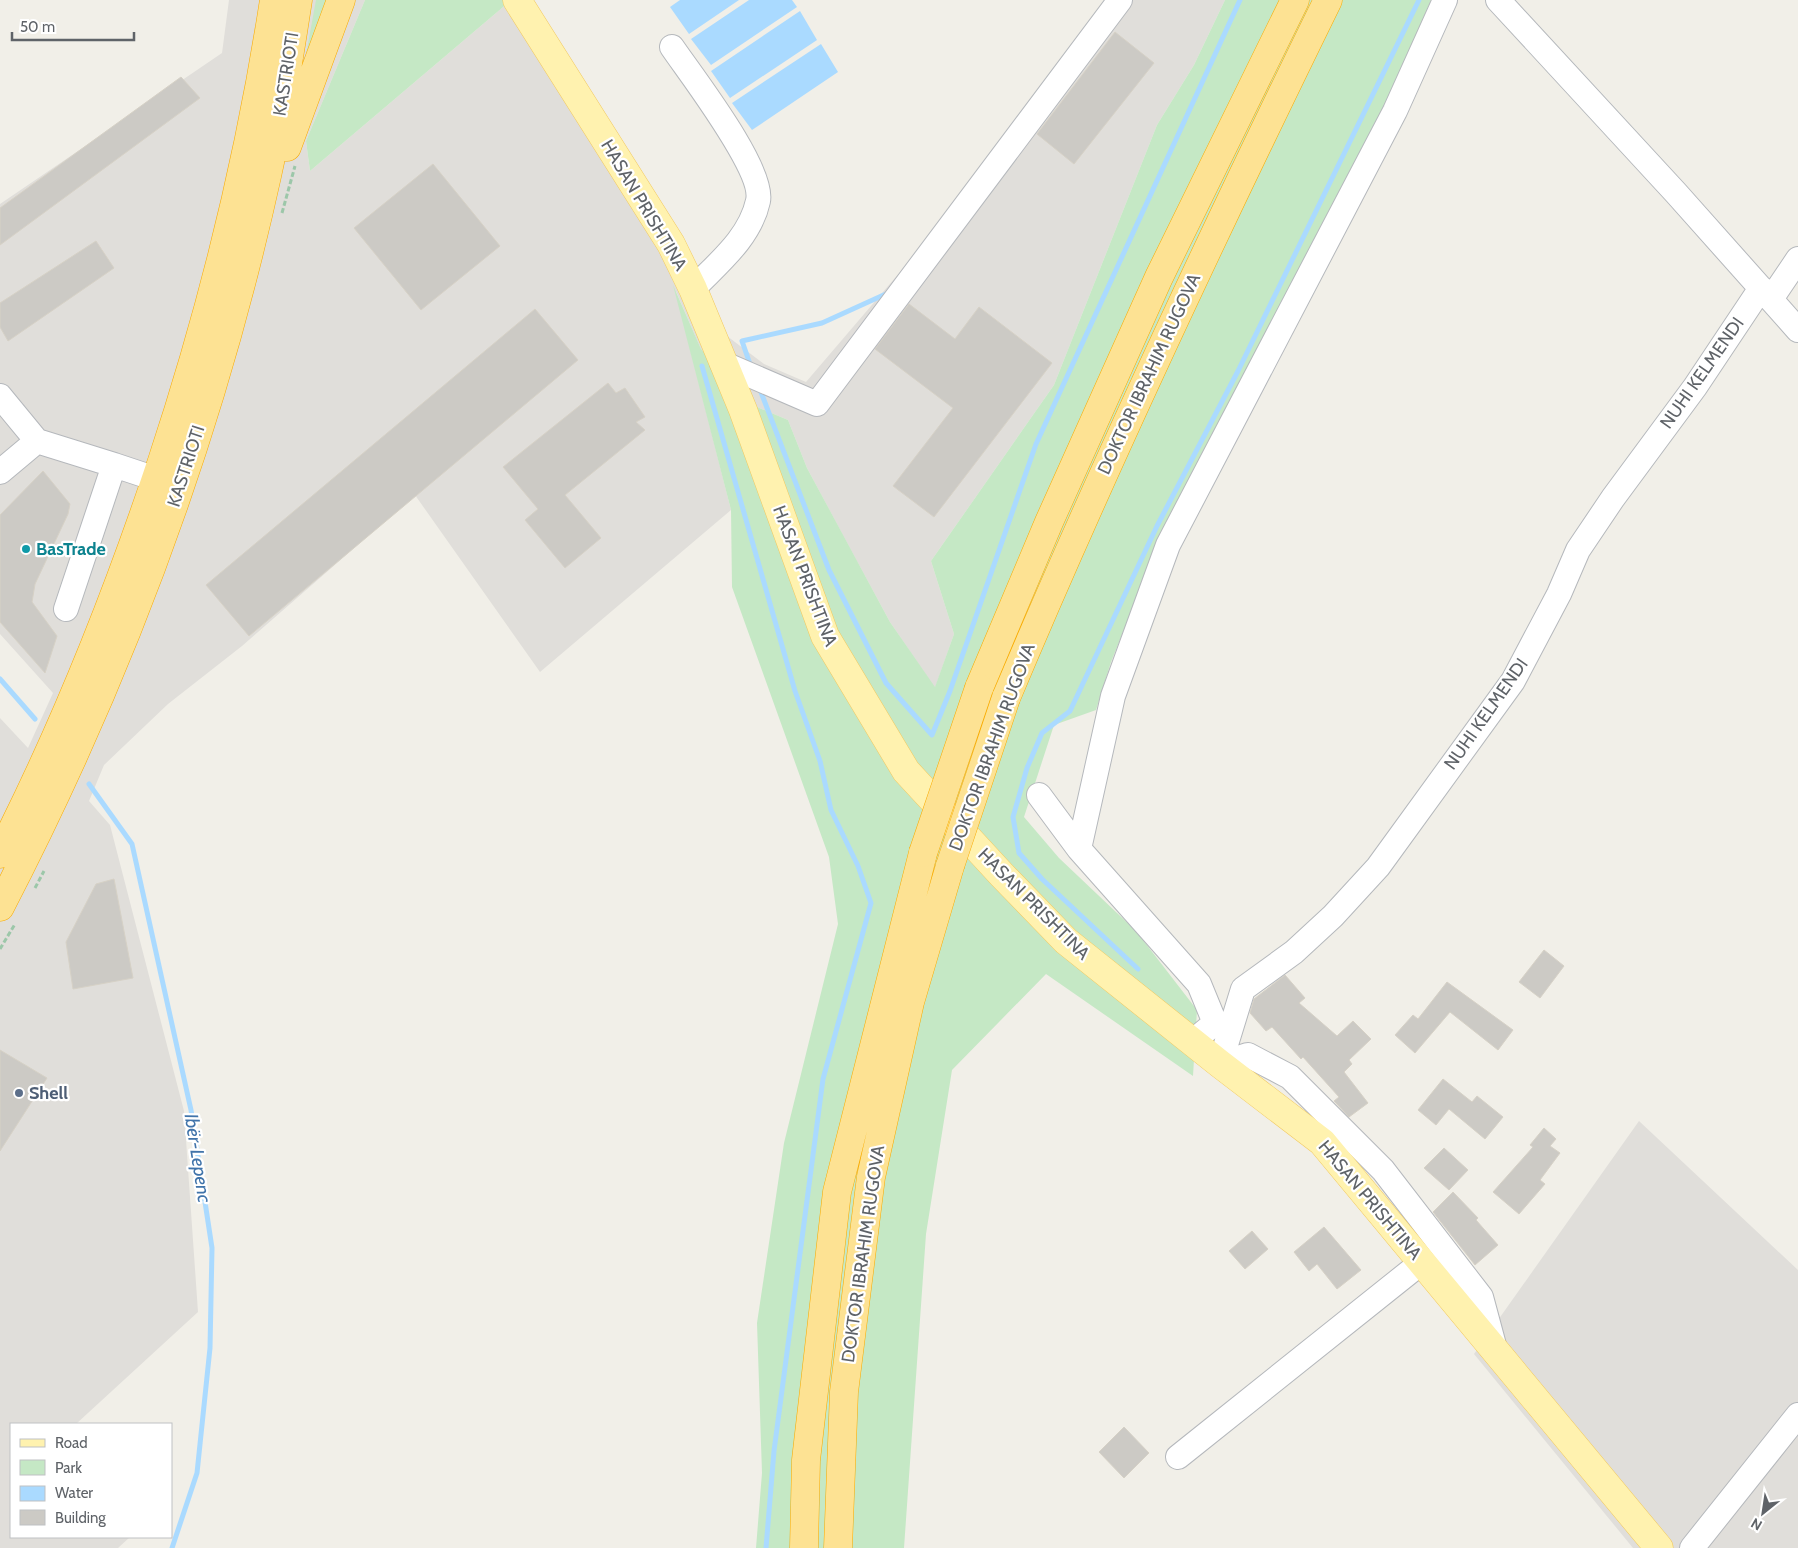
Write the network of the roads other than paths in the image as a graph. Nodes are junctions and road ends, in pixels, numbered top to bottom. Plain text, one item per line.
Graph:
1 (274, 0) edge
2 (298, 0) edge
3 (341, 0) edge
4 (516, 0) edge
5 (1120, 0) edge
6 (1295, 0) edge
7 (1328, 0) edge
8 (1445, 0) edge
9 (1498, 0) edge
10 (672, 47) dead end
11 (1798, 259) edge
12 (246, 264) junction
13 (693, 289) junction
14 (1766, 294) junction
15 (1798, 330) edge
16 (722, 362) junction
17 (0, 396) edge
18 (37, 441) junction
19 (114, 465) junction
20 (0, 472) edge
21 (156, 478) junction
22 (66, 609) dead end
23 (1039, 796) dead end
24 (1079, 849) junction
25 (0, 854) edge
26 (0, 907) edge
27 (1192, 1042) junction
28 (1220, 1064) junction
29 (1422, 1262) junction
30 (1495, 1350) junction
31 (1798, 1414) edge
32 (1178, 1457) dead end
33 (804, 1548) edge
34 (838, 1548) edge
35 (1659, 1548) edge
36 (1692, 1548) edge

1 - 21 highway, KASTRIOTI
2 - 12 highway, KASTRIOTI
3 - 12 highway
4 - 13 main road, HASAN PRISHTINA
5 - 16 street
6 - 33 highway, DOKTOR IBRAHIM RUGOVA, bridge
7 - 34 highway, DOKTOR IBRAHIM RUGOVA, bridge
8 - 24 street
9 - 14 street
10 - 13 street
11 - 14 street, NUHI KELMENDI
12 - 26 highway, KASTRIOTI
13 - 16 main road, HASAN PRISHTINA
14 - 15 street
14 - 28 street, NUHI KELMENDI
16 - 27 main road, HASAN PRISHTINA
17 - 18 street
18 - 19 street
18 - 20 street
19 - 21 street
19 - 22 street
21 - 25 highway, KASTRIOTI
23 - 24 street
24 - 27 street
27 - 28 main road, HASAN PRISHTINA
28 - 29 main road, HASAN PRISHTINA
28 - 30 street
29 - 30 main road, HASAN PRISHTINA
29 - 32 street
30 - 35 main road, HASAN PRISHTINA
31 - 36 street

